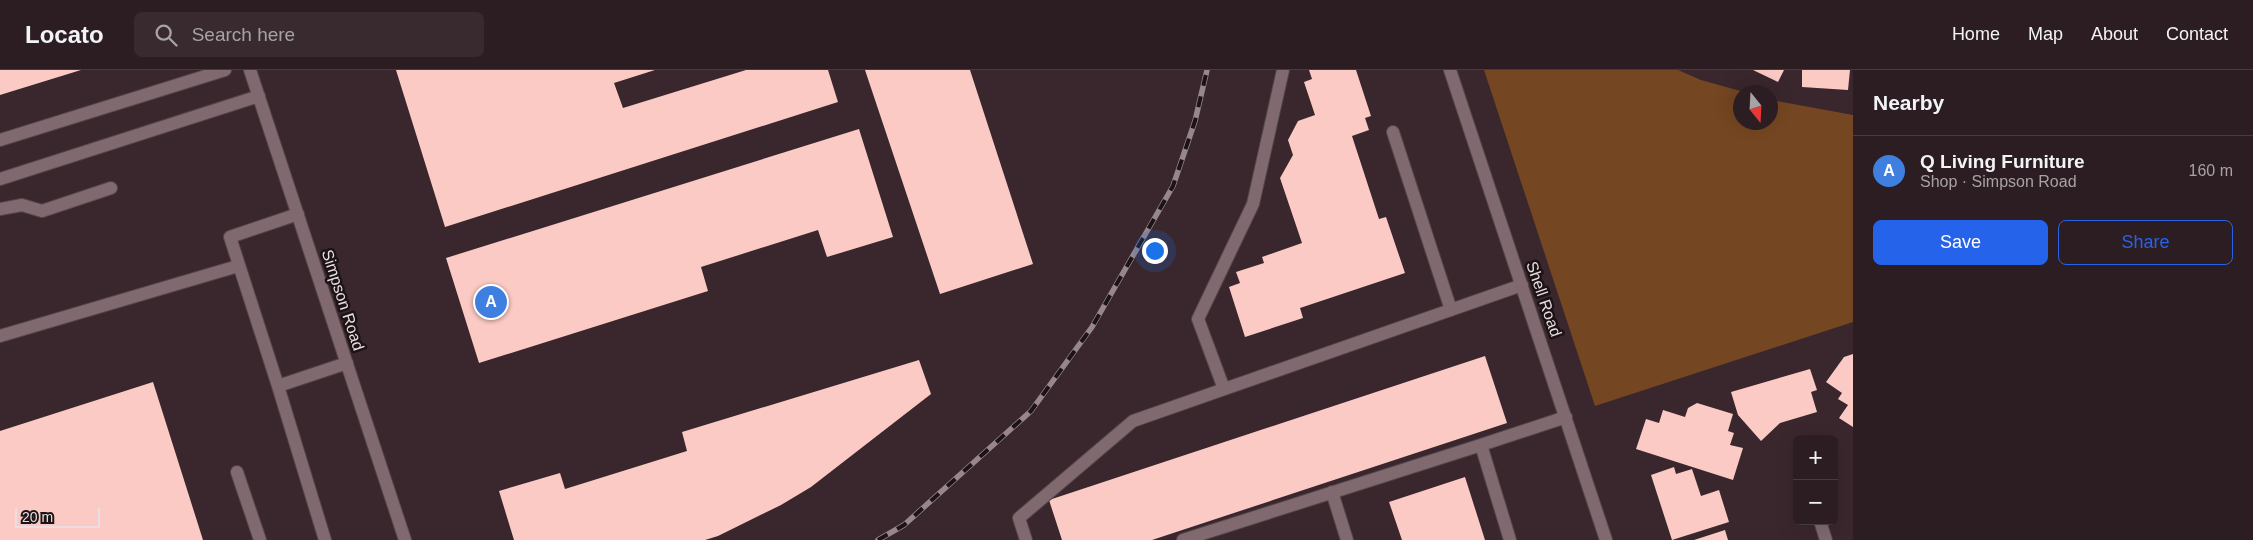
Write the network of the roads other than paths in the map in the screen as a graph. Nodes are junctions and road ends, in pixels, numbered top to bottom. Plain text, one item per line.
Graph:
1 (225, 70) edge
2 (250, 70) edge
3 (1283, 70) edge
4 (1450, 70) edge
5 (197, 74) edge
6 (259, 96) junction
7 (1393, 132) dead end
8 (0, 140) edge
9 (0, 179) edge
10 (111, 188) dead end
11 (0, 209) edge
12 (298, 214) junction
13 (238, 266) junction
14 (1522, 285) junction
15 (1451, 310) junction
16 (0, 336) edge
17 (347, 363) junction
18 (278, 386) junction
19 (1224, 389) junction
20 (1566, 418) junction
21 (1481, 445) junction
22 (237, 472) dead end
23 (1332, 492) junction
24 (1821, 525) edge
25 (260, 540) edge
26 (325, 540) edge
27 (405, 540) edge
28 (1026, 540) edge
29 (1183, 540) edge
30 (1347, 540) edge
31 (1510, 540) edge
32 (1606, 540) edge
33 (1826, 540) edge

1 - 5 street
2 - 6 street, Simpson Road
3 - 19 street
4 - 14 street, Shell Road
5 - 8 street
6 - 9 street
6 - 12 street, Simpson Road
7 - 15 street
10 - 11 street
12 - 13 street
12 - 17 street, Simpson Road
13 - 16 street
13 - 18 street
14 - 15 street
14 - 20 street, Shell Road
15 - 19 street
17 - 18 street
17 - 27 street, Simpson Road
18 - 26 street
19 - 28 street
20 - 21 street
20 - 32 street, Shell Road
21 - 23 street
21 - 31 street
22 - 25 street
23 - 29 street
23 - 30 street
24 - 33 street

